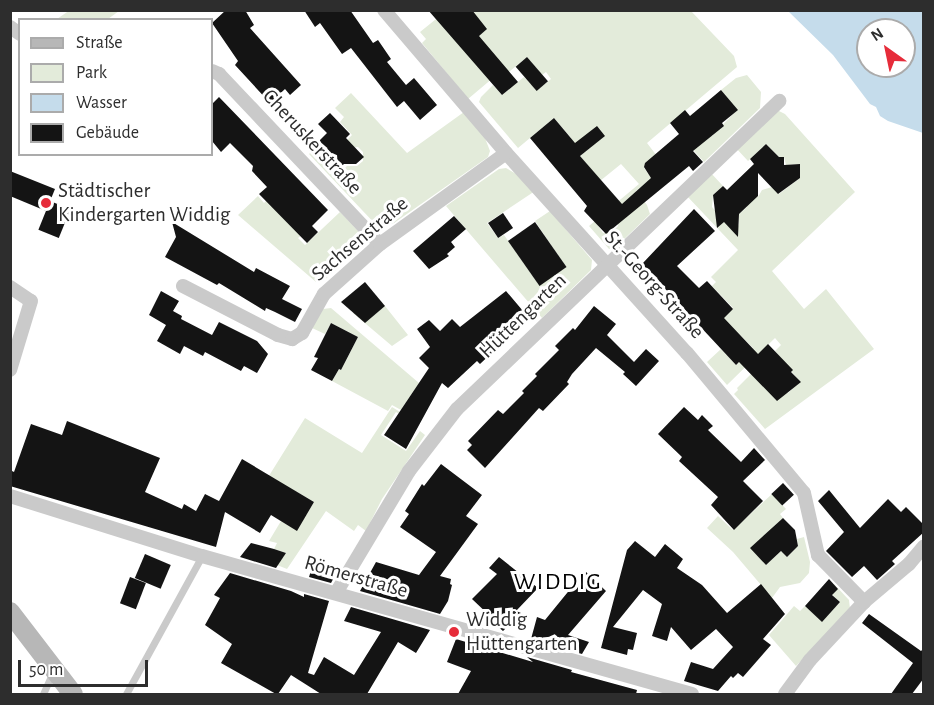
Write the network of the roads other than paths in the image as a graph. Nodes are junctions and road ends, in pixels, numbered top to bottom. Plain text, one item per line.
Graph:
1 (384, 10) edge
2 (213, 71) edge
3 (779, 101) dead end
4 (506, 153) junction
5 (380, 244) junction
6 (606, 265) junction
7 (183, 286) dead end
8 (10, 287) edge
9 (10, 370) edge
10 (10, 496) edge
11 (924, 546) edge
12 (202, 556) junction
13 (336, 593) junction
14 (864, 602) junction
15 (10, 612) edge
16 (54, 670) junction
17 (43, 694) edge
18 (73, 694) edge
19 (126, 694) edge
20 (692, 694) edge
21 (785, 694) edge

1 - 4 street, St.-Georg-Straße
2 - 5 street, Cheruskerstraße
3 - 6 street, Hüttengarten
4 - 5 street, Sachsenstraße
4 - 6 street, St.-Georg-Straße
5 - 7 street, Sachsenstraße
6 - 13 street, Hüttengarten
6 - 14 street, St.-Georg-Straße
8 - 9 street
10 - 12 street, Römerstraße
11 - 14 street
12 - 13 street, Römerstraße
12 - 19 lane
13 - 20 street, Römerstraße
14 - 21 street
15 - 16 main road
16 - 17 lane
16 - 18 main road

